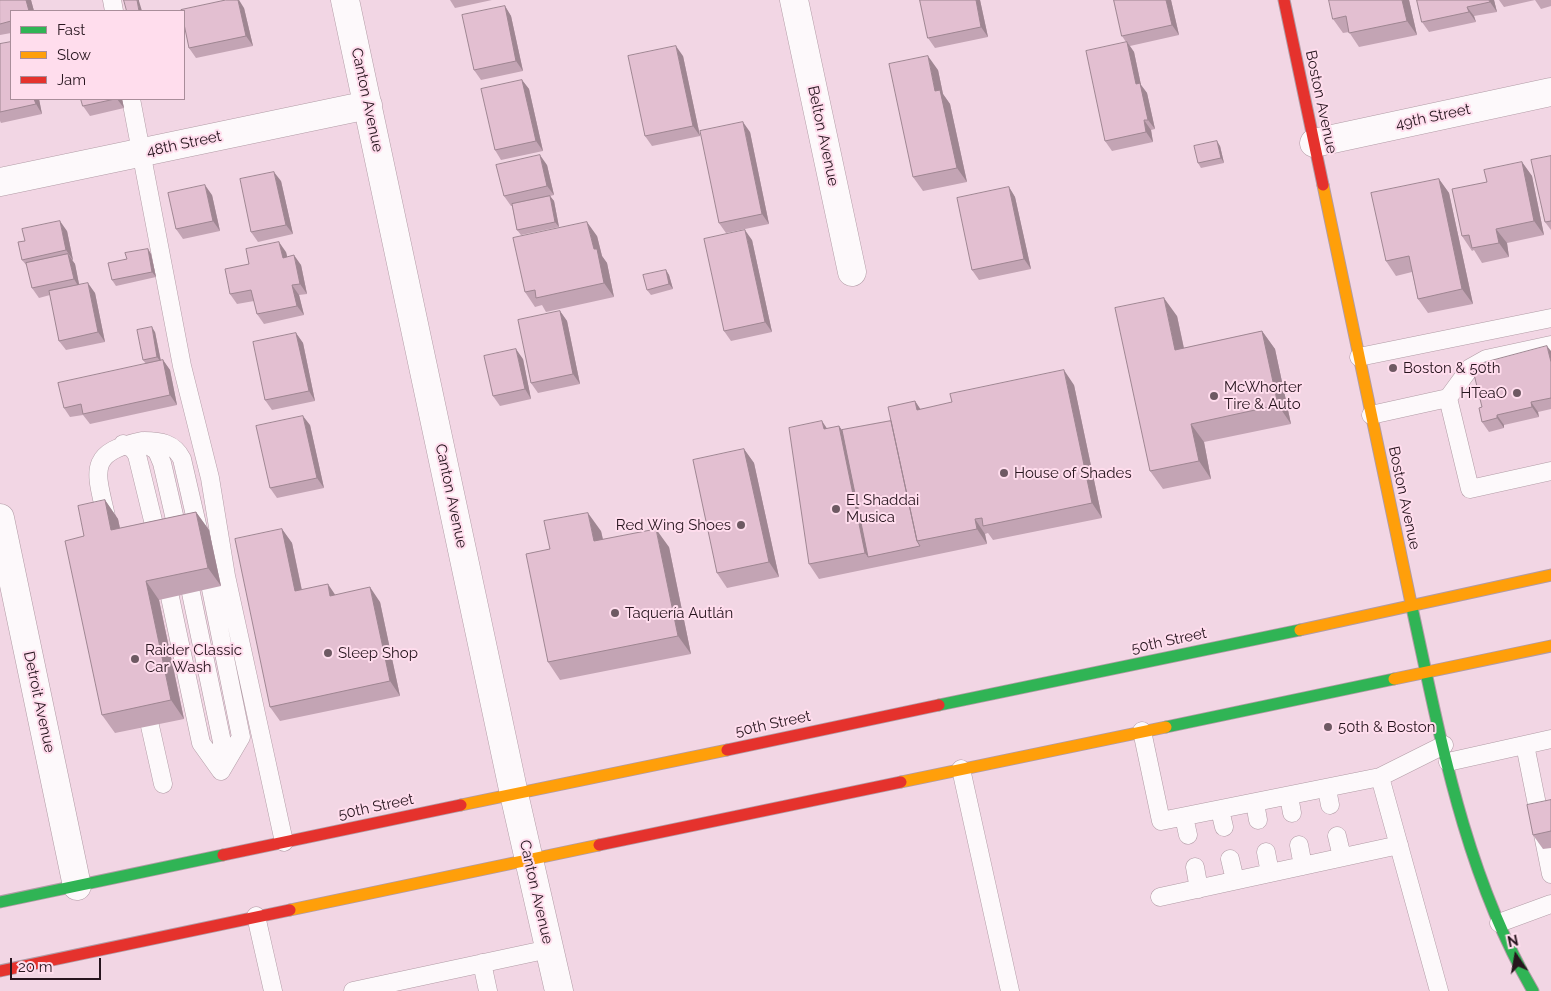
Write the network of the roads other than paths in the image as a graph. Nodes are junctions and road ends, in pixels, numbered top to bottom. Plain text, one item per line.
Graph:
1 (345, 0) edge
2 (794, 0) edge
3 (1284, 0) edge
4 (1551, 92) edge
5 (131, 100) edge
6 (368, 106) junction
7 (1314, 143) junction
8 (142, 152) junction
9 (0, 182) edge
10 (852, 272) dead end
11 (1551, 318) edge
12 (1551, 345) edge
13 (1360, 357) junction
14 (1448, 398) junction
15 (1371, 416) junction
16 (142, 441) junction
17 (124, 444) junction
18 (1551, 471) edge
19 (0, 518) edge
20 (107, 521) edge
21 (199, 533) edge
22 (179, 537) edge
23 (158, 541) edge
24 (1551, 575) edge
25 (210, 589) dead end
26 (191, 593) edge
27 (170, 597) edge
28 (1412, 606) junction
29 (1551, 646) edge
30 (1427, 672) junction
31 (150, 726) edge
32 (1142, 731) junction
33 (1551, 739) edge
34 (1525, 745) junction
35 (1446, 754) junction
36 (961, 769) junction
37 (222, 771) junction
38 (1380, 777) junction
39 (163, 784) dead end
40 (514, 794) junction
41 (1255, 803) junction
42 (1220, 810) junction
43 (1184, 817) junction
44 (1258, 820) dead end
45 (1224, 827) dead end
46 (1188, 835) dead end
47 (1337, 836) dead end
48 (284, 842) junction
49 (1299, 845) dead end
50 (1398, 845) junction
51 (1266, 852) dead end
52 (1342, 857) junction
53 (529, 859) junction
54 (1230, 859) dead end
55 (1303, 866) junction
56 (1195, 867) dead end
57 (1270, 873) junction
58 (1551, 874) edge
59 (1235, 880) junction
60 (77, 886) junction
61 (1199, 888) junction
62 (1160, 897) dead end
63 (0, 902) edge
64 (1551, 904) edge
65 (256, 916) junction
66 (1499, 923) junction
67 (549, 948) junction
68 (482, 963) junction
69 (0, 970) edge
70 (272, 991) edge
71 (353, 991) edge
72 (488, 991) edge
73 (559, 991) edge
74 (1010, 991) edge
75 (1439, 991) edge
76 (1533, 991) edge

1 - 6 street, Canton Avenue
2 - 10 street, Belton Avenue
3 - 7 main road, Boston Avenue
4 - 7 street, 49th Street
5 - 8 lane
6 - 8 street, 48th Street
6 - 40 street, Canton Avenue
7 - 13 main road, Boston Avenue
8 - 9 street, 48th Street
8 - 48 lane
11 - 13 lane
12 - 14 lane
13 - 15 main road, Boston Avenue
14 - 15 lane
14 - 18 lane
15 - 28 main road, Boston Avenue
16 - 17 lane
16 - 21 lane
16 - 22 lane
17 - 20 lane
17 - 23 lane
19 - 60 street, Detroit Avenue
24 - 28 main road, 50th Street
25 - 37 lane
26 - 37 lane
27 - 37 lane
28 - 30 main road, Boston Avenue
28 - 40 main road, 50th Street
29 - 30 main road
30 - 32 main road
30 - 35 main road, Boston Avenue
31 - 39 lane
32 - 36 main road
32 - 43 lane
33 - 34 lane
34 - 35 lane
34 - 58 lane
35 - 38 lane
35 - 66 main road, Boston Avenue
36 - 53 main road
36 - 74 lane
38 - 41 lane
38 - 50 lane
40 - 48 main road, 50th Street
40 - 53 street, Canton Avenue
41 - 42 lane
41 - 44 lane
42 - 43 lane
42 - 45 lane
43 - 46 lane
47 - 52 lane
48 - 60 main road, 50th Street
49 - 55 lane
50 - 52 lane
50 - 75 lane
51 - 57 lane
52 - 55 lane
53 - 65 main road
53 - 67 street, Canton Avenue
54 - 59 lane
55 - 57 lane
56 - 61 lane
57 - 59 lane
59 - 61 lane
60 - 63 main road, 50th Street
61 - 62 lane
64 - 66 lane
65 - 69 main road
65 - 70 lane
66 - 76 main road, Boston Avenue
67 - 68 lane
67 - 73 street, Canton Avenue
68 - 71 lane
68 - 72 lane

